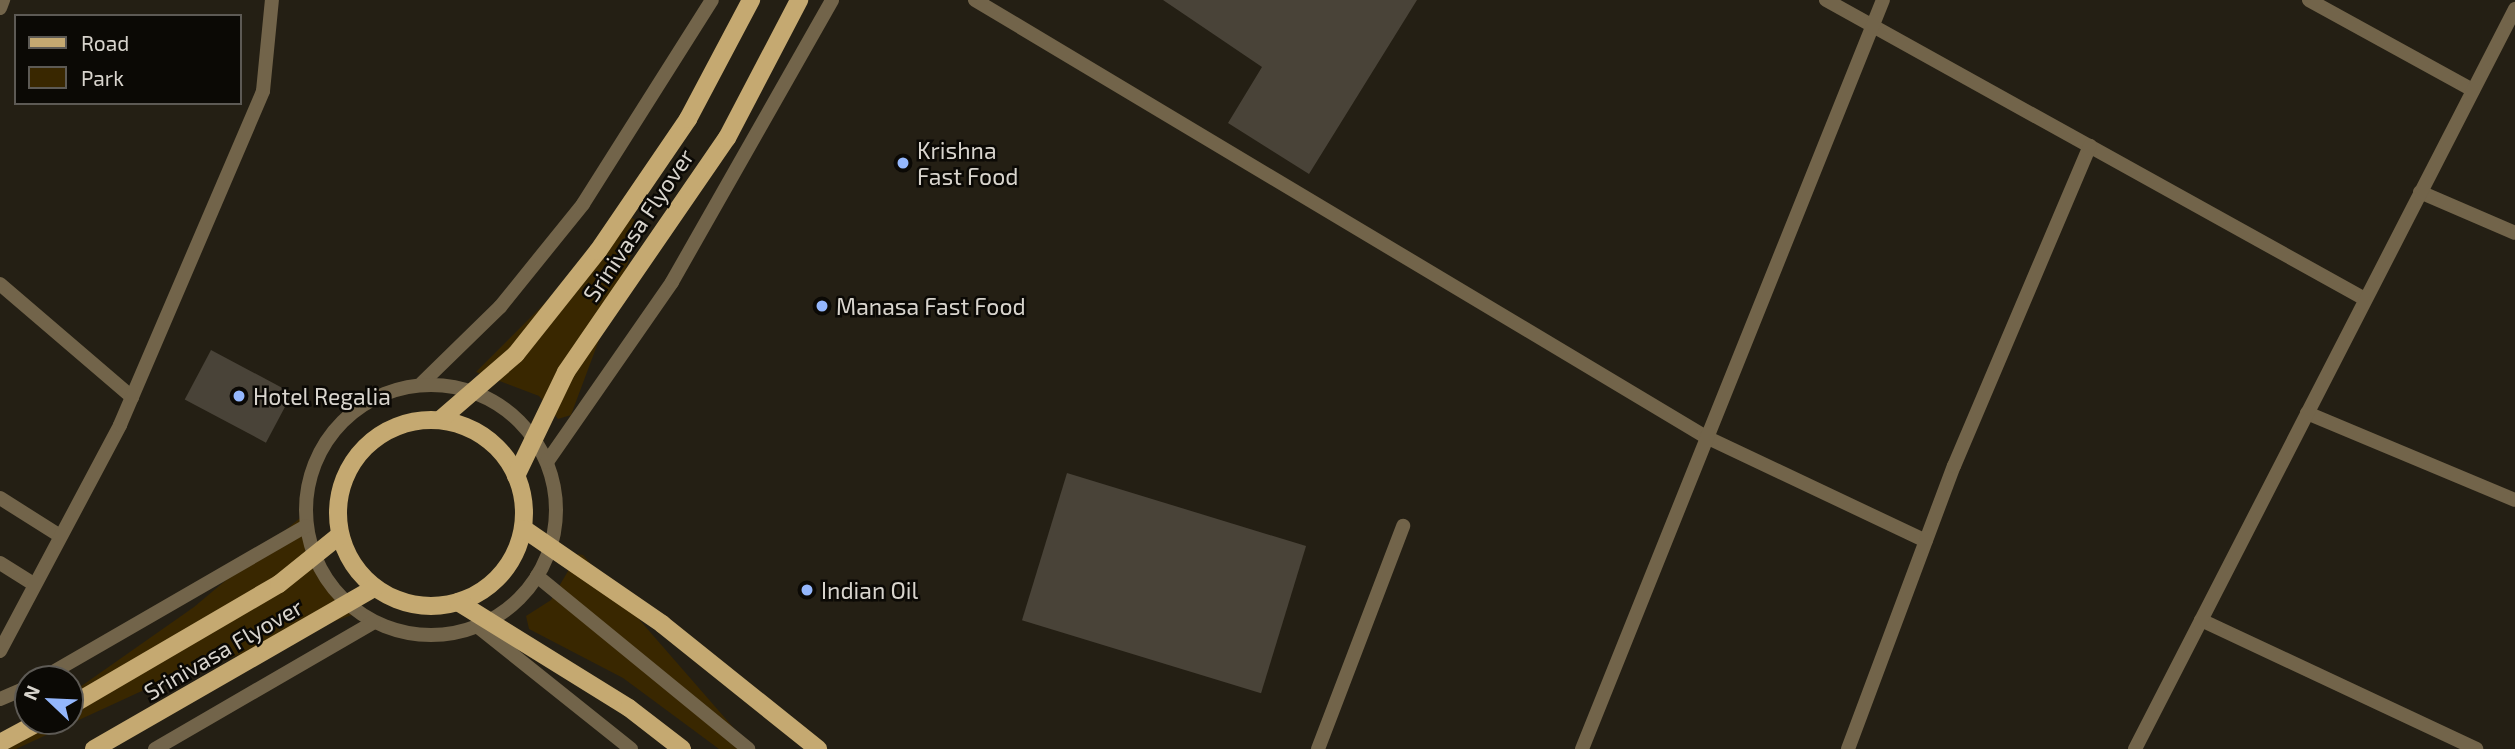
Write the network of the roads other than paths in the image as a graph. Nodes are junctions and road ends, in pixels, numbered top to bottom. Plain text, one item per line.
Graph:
1 (3, 0) edge
2 (272, 0) edge
3 (712, 0) edge
4 (751, 0) edge
5 (799, 0) edge
6 (832, 0) edge
7 (975, 0) edge
8 (1826, 0) edge
9 (1883, 0) edge
10 (2309, 0) edge
11 (0, 8) edge
12 (2513, 16) edge
13 (1871, 25) junction
14 (2473, 90) junction
15 (2090, 146) junction
16 (2420, 192) junction
17 (2515, 233) edge
18 (0, 284) edge
19 (2365, 299) junction
20 (422, 383) junction
21 (132, 397) junction
22 (2307, 413) junction
23 (441, 419) junction
24 (1706, 437) junction
25 (547, 462) junction
26 (516, 476) junction
27 (0, 498) edge
28 (2515, 500) edge
29 (306, 526) junction
30 (1403, 526) dead end
31 (524, 529) junction
32 (340, 535) junction
33 (60, 537) junction
34 (1926, 541) junction
35 (0, 563) edge
36 (537, 576) junction
37 (34, 584) junction
38 (374, 588) junction
39 (457, 602) junction
40 (2201, 620) junction
41 (374, 622) junction
42 (477, 626) junction
43 (0, 650) edge
44 (65, 665) edge
45 (84, 698) edge
46 (94, 749) edge
47 (155, 749) edge
48 (631, 749) edge
49 (682, 749) edge
50 (748, 749) edge
51 (818, 749) edge
52 (1318, 749) edge
53 (1582, 749) edge
54 (1848, 749) edge
55 (2135, 749) edge
56 (2476, 749) edge

1 - 11 street
2 - 21 street
3 - 20 street
4 - 23 main road, Srinivasa Flyover, bridge
5 - 26 main road, Srinivasa Flyover, bridge
6 - 25 street
7 - 24 street
8 - 13 street
9 - 13 street
10 - 14 street
12 - 14 street
13 - 15 street
13 - 24 street
14 - 16 street
15 - 19 street
15 - 34 street
16 - 17 street
16 - 19 street
18 - 21 street
19 - 22 street
20 - 25 street
20 - 29 street
21 - 33 street
22 - 28 street
22 - 40 street
23 - 26 main road
23 - 32 main road
24 - 34 street
24 - 53 street
25 - 36 street
26 - 31 main road
27 - 33 street
29 - 41 street
29 - 44 street
30 - 52 street
31 - 39 main road
31 - 51 main road, bridge
32 - 38 main road
32 - 45 main road, Srinivasa Flyover, bridge
33 - 37 street
34 - 54 street
35 - 37 street
36 - 42 street
36 - 50 street
37 - 43 street
38 - 39 main road
38 - 46 main road, Srinivasa Flyover, bridge
39 - 49 main road, bridge
40 - 55 street
40 - 56 street
41 - 42 street
41 - 47 street
42 - 48 street

